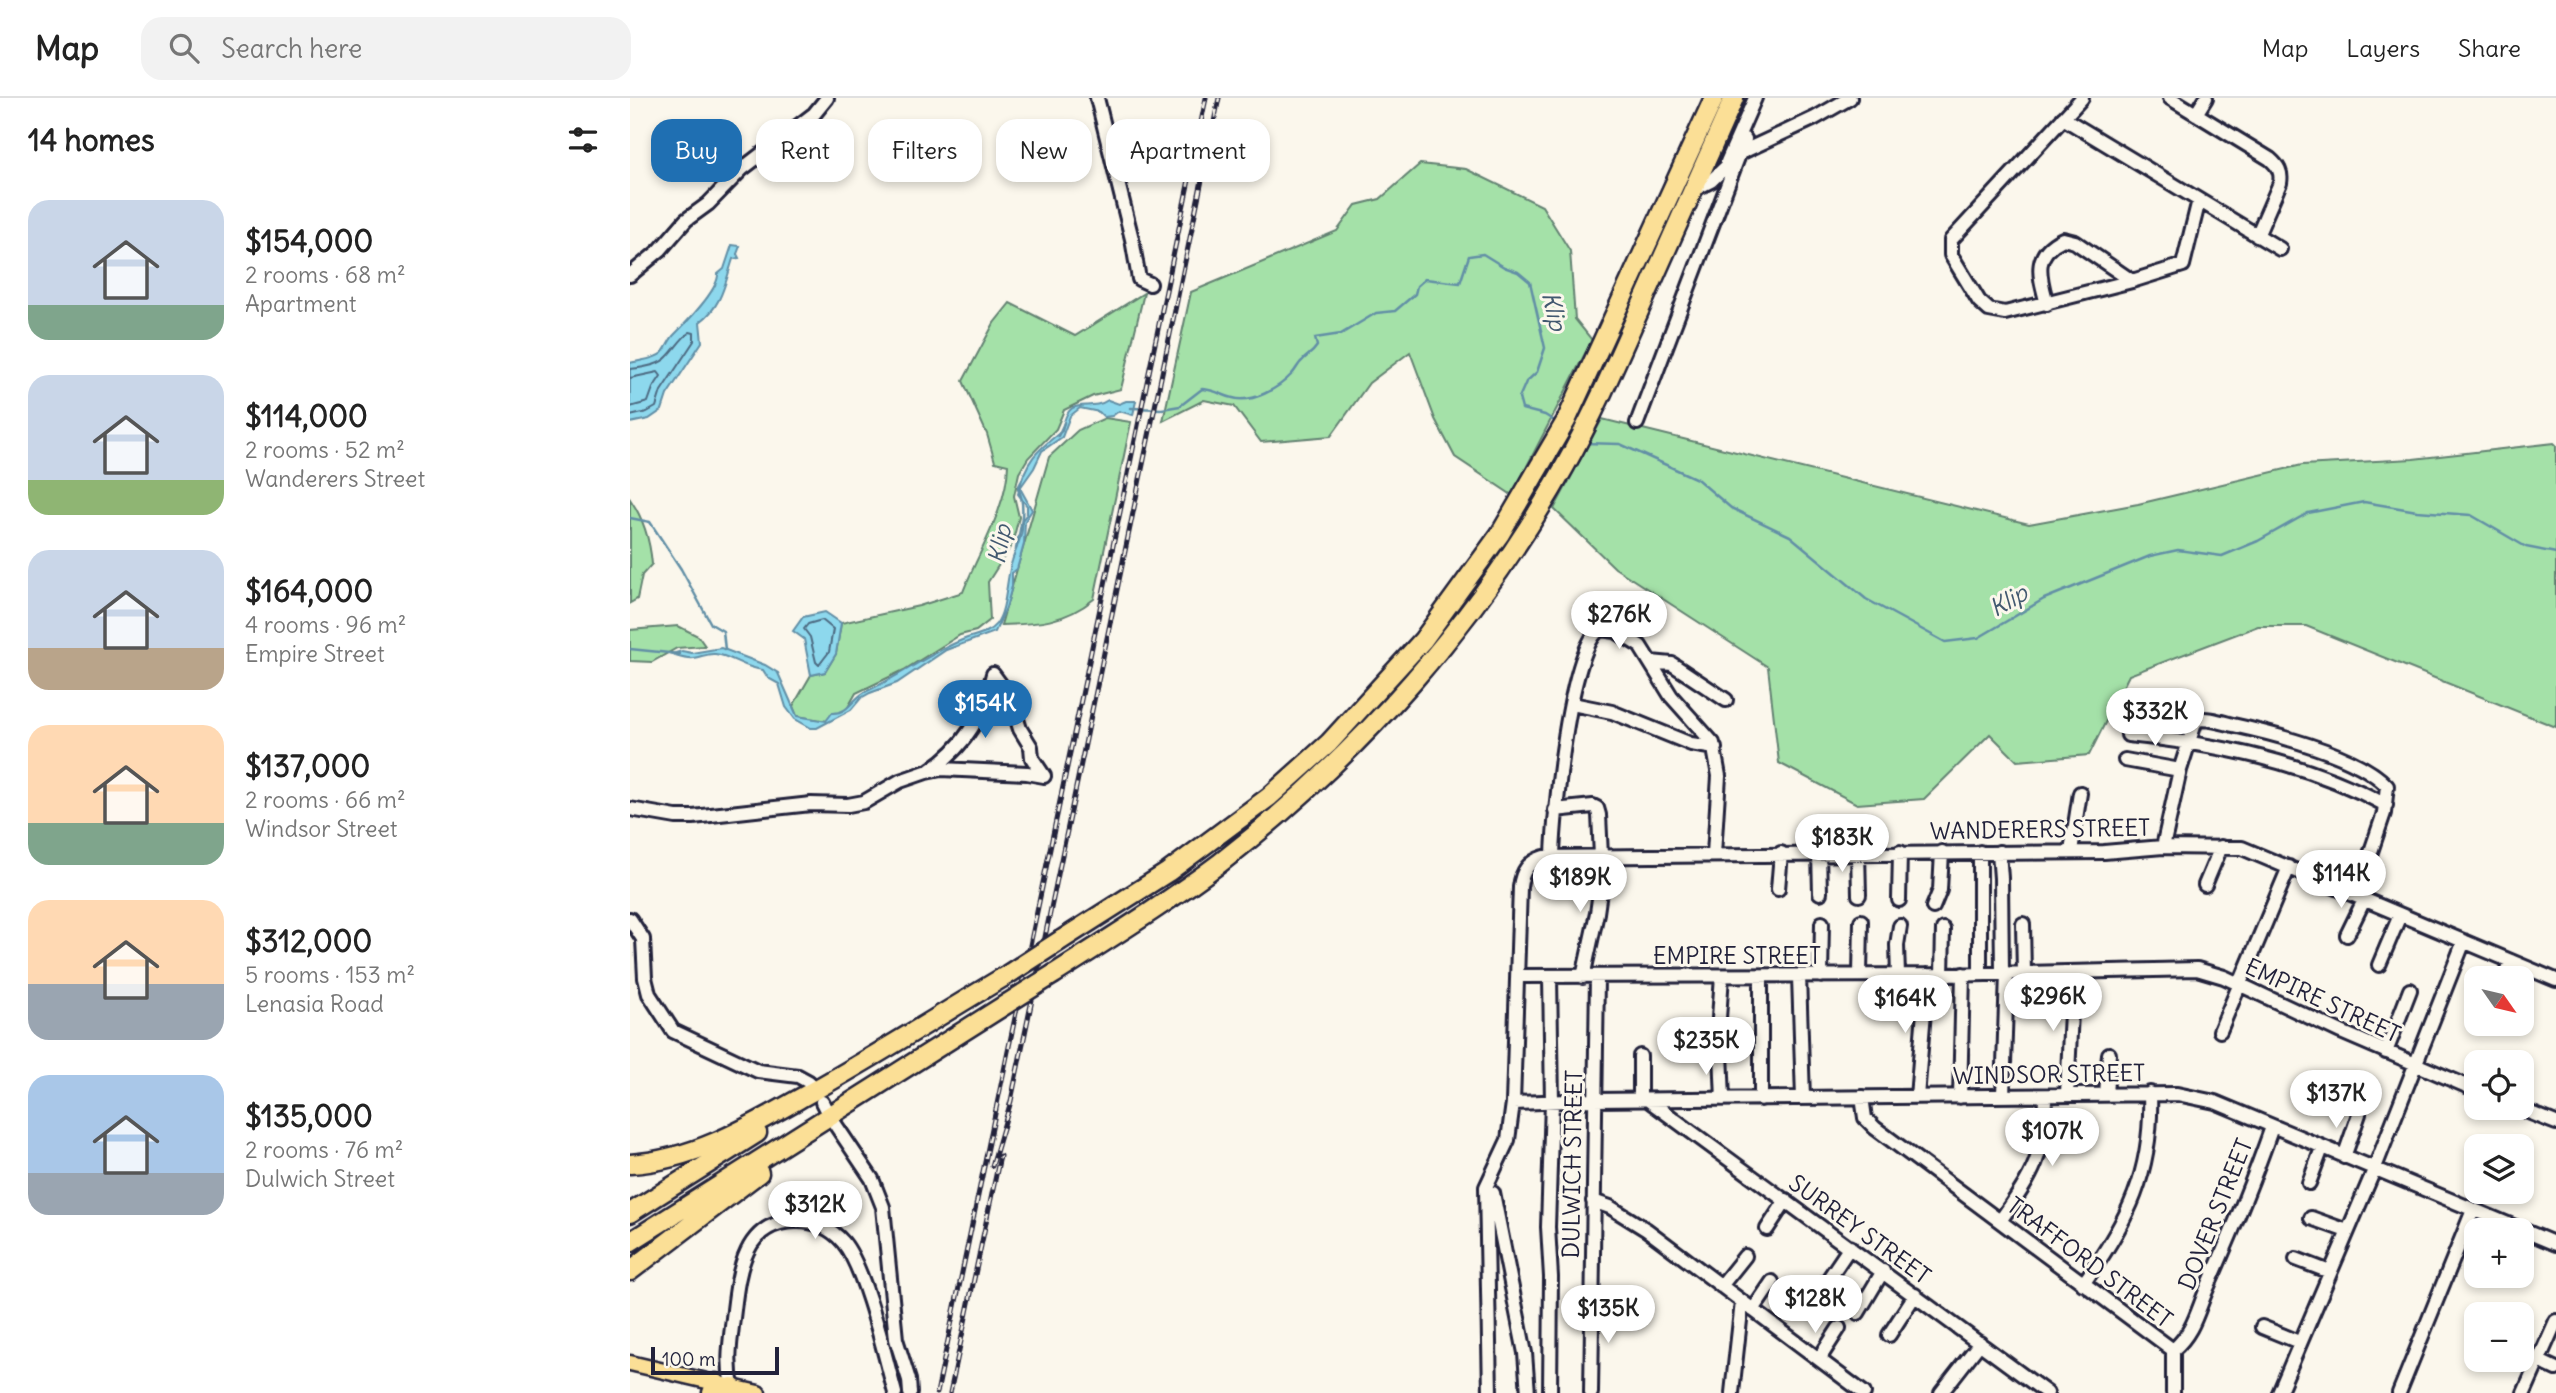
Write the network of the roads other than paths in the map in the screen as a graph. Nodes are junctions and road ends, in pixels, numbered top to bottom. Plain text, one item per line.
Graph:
1 (827, 98) edge
2 (1097, 98) edge
3 (1714, 98) edge
4 (1734, 98) edge
5 (1755, 98) edge
6 (1850, 98) edge
7 (2082, 98) edge
8 (2170, 98) edge
9 (2206, 98) edge
10 (2196, 114) junction
11 (2063, 118) junction
12 (1745, 139) dead end
13 (1740, 153) junction
14 (1724, 168) junction
15 (1693, 190) junction
16 (2199, 201) junction
17 (2257, 236) junction
18 (2280, 249) dead end
19 (630, 275) edge
20 (2132, 281) junction
21 (1150, 284) dead end
22 (2047, 304) junction
23 (1637, 423) dead end
24 (1651, 662) junction
25 (1726, 699) dead end
26 (1572, 704) junction
27 (2128, 736) dead end
28 (2187, 742) junction
29 (1715, 748) junction
30 (2125, 760) dead end
31 (2179, 770) junction
32 (926, 772) junction
33 (2080, 793) dead end
34 (2386, 806) junction
35 (630, 809) edge
36 (1555, 810) junction
37 (2163, 847) junction
38 (2221, 847) junction
39 (2071, 851) junction
40 (1858, 852) junction
41 (1900, 852) junction
42 (1942, 852) junction
43 (1980, 852) junction
44 (1999, 852) junction
45 (1781, 853) junction
46 (1819, 853) junction
47 (1714, 854) junction
48 (1553, 856) junction
49 (1603, 856) junction
50 (2289, 867) junction
51 (2206, 886) dead end
52 (1778, 889) dead end
53 (1820, 893) dead end
54 (1859, 895) dead end
55 (2360, 898) junction
56 (1899, 900) dead end
57 (1933, 907) dead end
58 (2400, 915) junction
59 (630, 919) edge
60 (1861, 921) dead end
61 (1822, 923) dead end
62 (2023, 924) dead end
63 (1900, 926) dead end
64 (1943, 929) dead end
65 (2347, 935) dead end
66 (2464, 941) junction
67 (2511, 961) junction
68 (2379, 965) dead end
69 (2509, 966) edge
70 (2071, 972) junction
71 (2004, 973) junction
72 (2024, 973) junction
73 (1963, 974) junction
74 (1980, 974) junction
75 (1860, 975) junction
76 (1898, 975) junction
77 (1927, 975) junction
78 (1942, 975) junction
79 (1518, 976) junction
80 (1722, 976) junction
81 (1761, 976) junction
82 (1799, 976) junction
83 (1821, 976) junction
84 (1550, 977) junction
85 (1590, 977) junction
86 (2556, 980) edge
87 (2239, 984) junction
88 (2410, 990) dead end
89 (1718, 1018) dead end
90 (2220, 1031) dead end
91 (2386, 1052) junction
92 (1721, 1053) dead end
93 (2109, 1054) dead end
94 (877, 1055) junction
95 (1640, 1056) dead end
96 (2415, 1065) junction
97 (809, 1082) dead end
98 (883, 1083) junction
99 (2464, 1085) edge
100 (2150, 1093) junction
101 (2067, 1094) junction
102 (2106, 1094) junction
103 (2003, 1096) junction
104 (2045, 1096) junction
105 (1861, 1097) junction
106 (1916, 1097) junction
107 (1960, 1097) junction
108 (1803, 1098) junction
109 (1723, 1099) junction
110 (1761, 1099) junction
111 (1594, 1100) junction
112 (1644, 1100) junction
113 (1552, 1102) junction
114 (1513, 1103) junction
115 (2359, 1114) dead end
116 (2534, 1114) edge
117 (2556, 1123) edge
118 (835, 1124) dead end
119 (2272, 1127) junction
120 (2322, 1148) junction
121 (2344, 1157) junction
122 (630, 1164) edge
123 (2374, 1170) junction
124 (1489, 1180) junction
125 (2309, 1184) dead end
126 (1786, 1200) junction
127 (1593, 1201) junction
128 (2473, 1210) junction
129 (630, 1213) edge
130 (2311, 1218) dead end
131 (2000, 1221) junction
132 (1767, 1229) dead end
133 (2347, 1231) junction
134 (630, 1242) edge
135 (2556, 1242) edge
136 (1850, 1247) junction
137 (1745, 1256) dead end
138 (2296, 1259) dead end
139 (630, 1271) edge
140 (1882, 1272) junction
141 (2330, 1272) junction
142 (1772, 1282) dead end
143 (1825, 1284) dead end
144 (2084, 1284) junction
145 (1721, 1286) junction
146 (1915, 1295) junction
147 (1748, 1306) junction
148 (1858, 1313) dead end
149 (2556, 1321) edge
150 (2262, 1327) dead end
151 (1839, 1328) dead end
152 (1889, 1335) dead end
153 (2299, 1342) junction
154 (1980, 1343) junction
155 (2173, 1350) junction
156 (1819, 1359) junction
157 (2539, 1361) junction
158 (630, 1363) edge
159 (2556, 1369) edge
160 (723, 1389) edge
161 (2032, 1389) edge
162 (758, 1393) edge
163 (895, 1393) edge
164 (910, 1393) edge
165 (1490, 1393) edge
166 (1528, 1393) edge
167 (1550, 1393) edge
168 (1591, 1393) edge
169 (1732, 1393) edge
170 (1864, 1393) edge
171 (1941, 1393) edge
172 (2047, 1393) edge
173 (2173, 1393) edge
174 (2279, 1393) edge
175 (2399, 1393) edge
176 (2524, 1393) edge

1 - 19 street
2 - 21 street
3 - 94 highway, bridge
4 - 15 highway
5 - 14 street
6 - 13 street
7 - 11 street
8 - 10 street
9 - 10 street
10 - 17 street
11 - 16 street
11 - 22 street
12 - 13 street
13 - 14 street
13 - 23 street
14 - 15 street
15 - 98 highway, bridge
16 - 17 street
16 - 20 street
17 - 18 street
20 - 22 street
20 - 22 street
24 - 25 street
24 - 26 street
24 - 29 street
26 - 29 street
26 - 36 street
27 - 28 street
28 - 31 street
28 - 34 street
28 - 34 street
29 - 47 street
30 - 31 street
31 - 37 street
32 - 32 street
32 - 35 street
33 - 39 street
34 - 55 street
36 - 48 street
36 - 49 street, DULWICH STREET
37 - 38 street, WANDERERS STREET
37 - 39 street, WANDERERS STREET
38 - 50 street, WANDERERS STREET
38 - 51 street
39 - 44 street, WANDERERS STREET
40 - 41 street, WANDERERS STREET
40 - 46 street, WANDERERS STREET
40 - 54 street
41 - 42 street, WANDERERS STREET
41 - 56 street
42 - 43 street, WANDERERS STREET
42 - 57 street
43 - 44 street, WANDERERS STREET
43 - 74 street
44 - 71 street
45 - 46 street, WANDERERS STREET
45 - 47 street, WANDERERS STREET
45 - 52 street
46 - 53 street
47 - 49 street, WANDERERS STREET
48 - 49 street, WANDERERS STREET
48 - 79 street, WANDERERS STREET
49 - 85 street, DULWICH STREET
50 - 55 street, WANDERERS STREET
50 - 87 street
55 - 58 street, WANDERERS STREET
55 - 65 street
58 - 66 street, WANDERERS STREET
58 - 68 street
59 - 97 street
60 - 75 street
61 - 83 street
62 - 72 street
63 - 76 street
64 - 78 street
66 - 67 street, WANDERERS STREET
66 - 96 street
67 - 69 street
67 - 86 street, WANDERERS STREET
70 - 72 street, EMPIRE STREET
70 - 87 street, EMPIRE STREET
70 - 101 street
71 - 72 street, EMPIRE STREET
71 - 74 street, EMPIRE STREET
71 - 103 street
73 - 74 street, EMPIRE STREET
73 - 78 street, EMPIRE STREET
73 - 107 street
75 - 76 street, EMPIRE STREET
75 - 83 street, EMPIRE STREET
76 - 77 street, EMPIRE STREET
77 - 78 street, EMPIRE STREET
77 - 106 street
79 - 84 street, EMPIRE STREET
79 - 114 street, WANDERERS STREET
80 - 81 street, EMPIRE STREET
80 - 85 street, EMPIRE STREET
80 - 89 street
81 - 82 street, EMPIRE STREET
81 - 110 street
82 - 83 street, EMPIRE STREET
82 - 108 street
84 - 85 street, EMPIRE STREET
84 - 113 street
85 - 111 street, DULWICH STREET
87 - 90 street
87 - 91 street, EMPIRE STREET
88 - 91 street
91 - 96 street, EMPIRE STREET
92 - 109 street
93 - 102 street
94 - 122 highway
94 - 129 highway
95 - 112 street
96 - 99 street, EMPIRE STREET
96 - 123 street
98 - 134 highway
98 - 139 highway
100 - 102 street, WINDSOR STREET
100 - 119 street, WINDSOR STREET
100 - 144 street
101 - 102 street, WINDSOR STREET
101 - 104 street, WINDSOR STREET
103 - 104 street, WINDSOR STREET
103 - 107 street, WINDSOR STREET
104 - 131 street
105 - 106 street, WINDSOR STREET
105 - 108 street, WINDSOR STREET
105 - 131 street, TRAFFORD STREET
106 - 107 street, WINDSOR STREET
108 - 110 street, WINDSOR STREET
109 - 110 street, WINDSOR STREET
109 - 112 street, WINDSOR STREET
111 - 112 street, WINDSOR STREET
111 - 113 street, WINDSOR STREET
111 - 127 street, DULWICH STREET
112 - 126 street, SURREY STREET
113 - 114 street, WINDSOR STREET
113 - 167 street
114 - 124 street, WANDERERS STREET
115 - 121 street
116 - 117 street
118 - 164 street
119 - 120 street, WINDSOR STREET
119 - 155 street, DOVER STREET
120 - 121 street, WINDSOR STREET
120 - 125 street
121 - 123 street, WINDSOR STREET
123 - 128 street, WINDSOR STREET
123 - 133 street
124 - 165 street
124 - 166 street
126 - 132 street
126 - 136 street, SURREY STREET
127 - 145 street
127 - 168 street, DULWICH STREET
128 - 135 street, WINDSOR STREET
128 - 175 street
130 - 133 street
131 - 144 street, TRAFFORD STREET
133 - 141 street
136 - 140 street, SURREY STREET
136 - 143 street
137 - 145 street
138 - 141 street
140 - 146 street, SURREY STREET
140 - 148 street
141 - 153 street
142 - 147 street
144 - 155 street, TRAFFORD STREET
145 - 147 street
146 - 152 street
146 - 154 street, SURREY STREET
147 - 156 street
147 - 169 street
149 - 157 street
150 - 153 street
151 - 156 street
153 - 174 street
154 - 161 street, SURREY STREET
154 - 171 street
155 - 173 street
156 - 170 street
157 - 159 street
157 - 176 street
158 - 160 main road
160 - 162 main road
160 - 163 street
161 - 172 street, SURREY STREET

